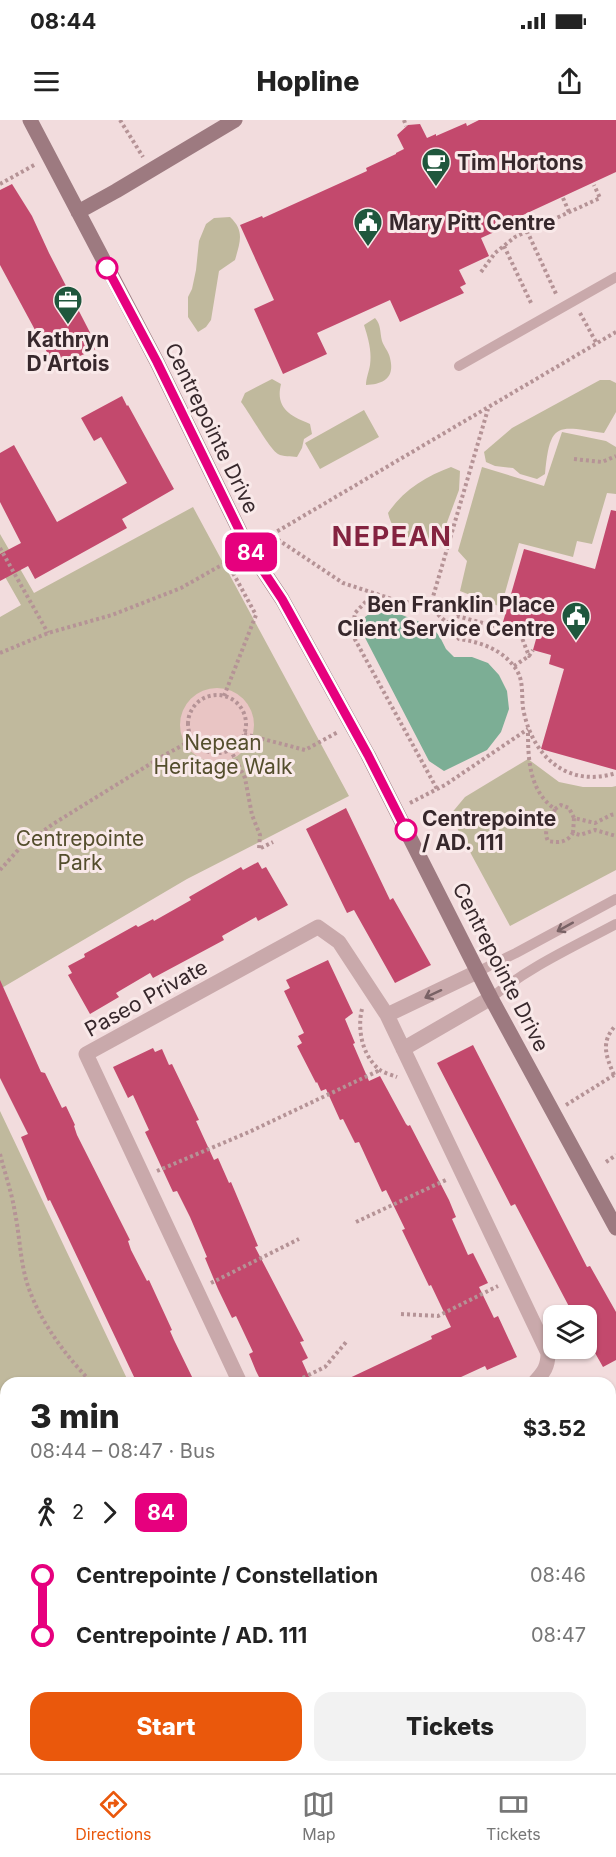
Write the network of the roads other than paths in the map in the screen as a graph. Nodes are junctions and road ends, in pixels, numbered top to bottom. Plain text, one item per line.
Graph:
1 (30, 120) edge
2 (235, 120) edge
3 (78, 212) junction
4 (616, 276) edge
5 (459, 366) dead end
6 (616, 899) edge
7 (616, 924) edge
8 (478, 971) junction
9 (491, 998) junction
10 (387, 1015) junction
11 (403, 1049) junction
12 (616, 1228) edge
13 (237, 1377) edge
14 (539, 1377) edge

1 - 3 street, Centrepointe Drive
2 - 3 street
3 - 8 street, Centrepointe Drive
4 - 5 lane
6 -> 8 lane
7 - 9 lane
8 - 9 street, Centrepointe Drive
8 -> 10 street
9 - 11 street
9 - 12 street, Centrepointe Drive
10 - 11 street, Paseo Private
10 - 13 street, Paseo Private
11 - 14 street, Paseo Private

